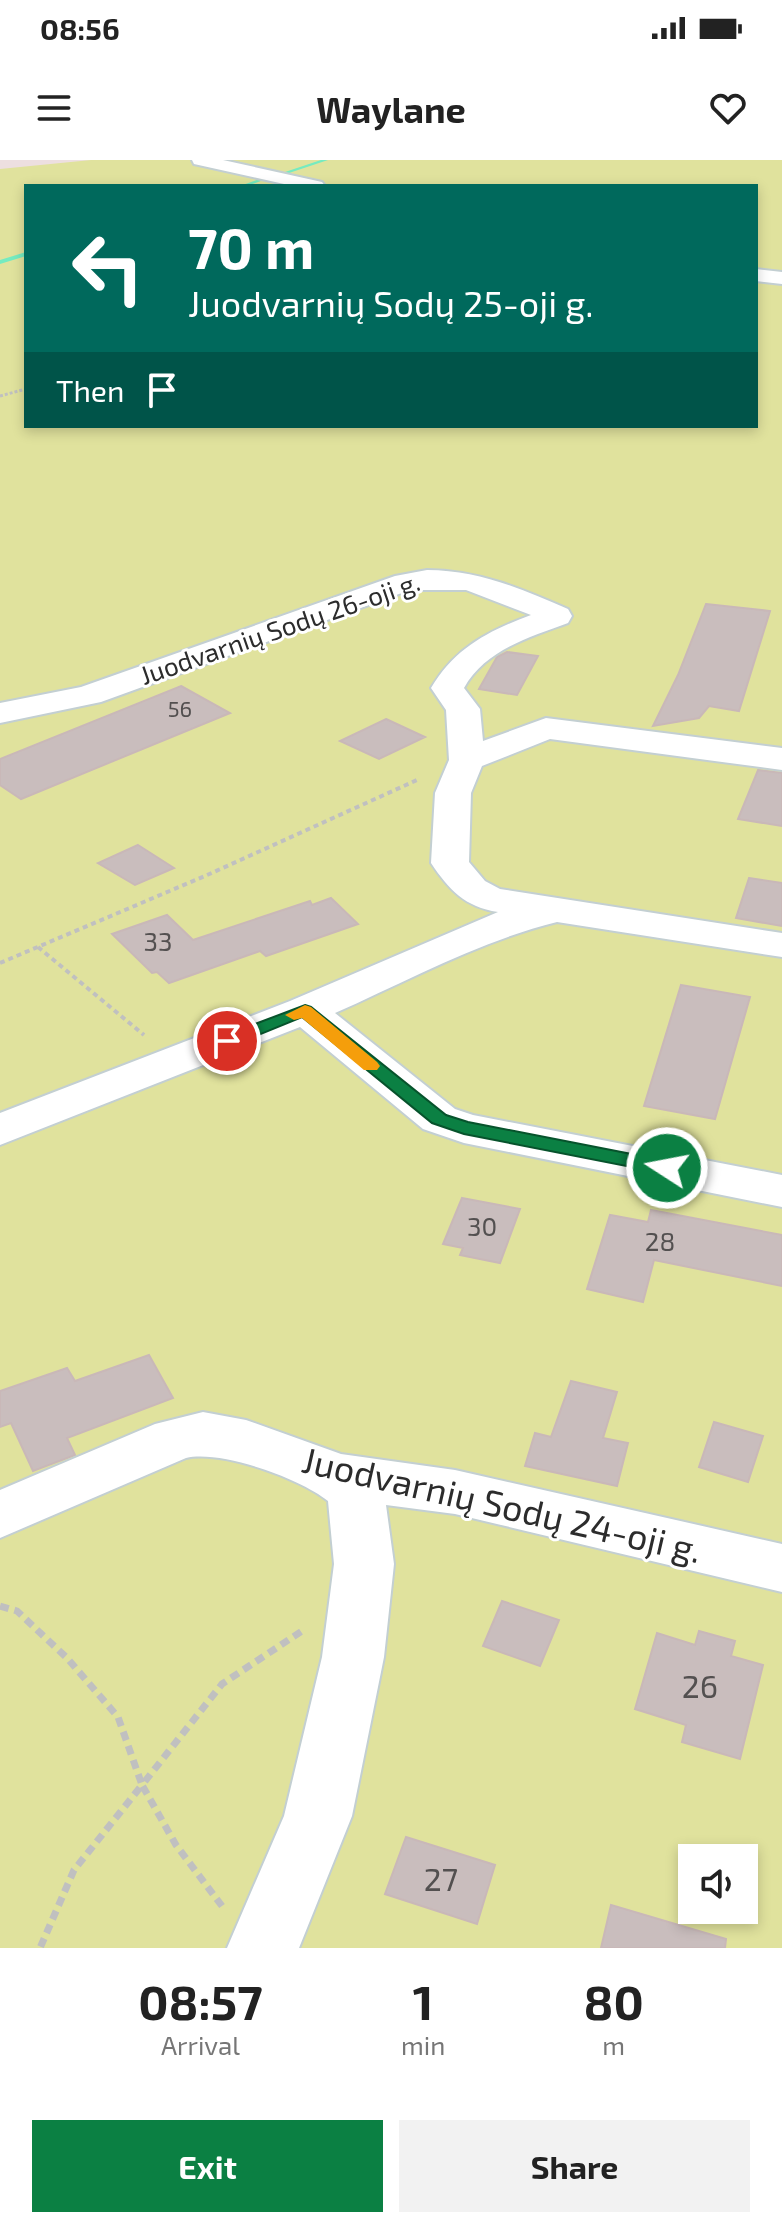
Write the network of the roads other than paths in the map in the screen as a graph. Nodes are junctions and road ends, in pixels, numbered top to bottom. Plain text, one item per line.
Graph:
1 (200, 160) edge
2 (307, 184) edge
3 (758, 275) edge
4 (782, 278) edge
5 (0, 713) edge
6 (782, 759) edge
7 (467, 760) junction
8 (489, 914) junction
9 (782, 945) edge
10 (305, 1010) junction
11 (0, 1130) edge
12 (782, 1191) edge
13 (337, 1476) junction
14 (0, 1515) edge
15 (782, 1568) edge
16 (245, 1931) edge

1 - 2 street
3 - 4 street
5 - 7 street, Juodvarnių Sodų 26-oji g.
6 - 7 street
7 - 8 street, Juodvarnių Sodų 26-oji g.
8 - 9 street
8 - 10 street
10 - 11 street
10 - 12 street
13 - 14 street, Juodvarnių Sodų 24-oji g.
13 - 15 street, Juodvarnių Sodų 24-oji g.
13 - 16 street

